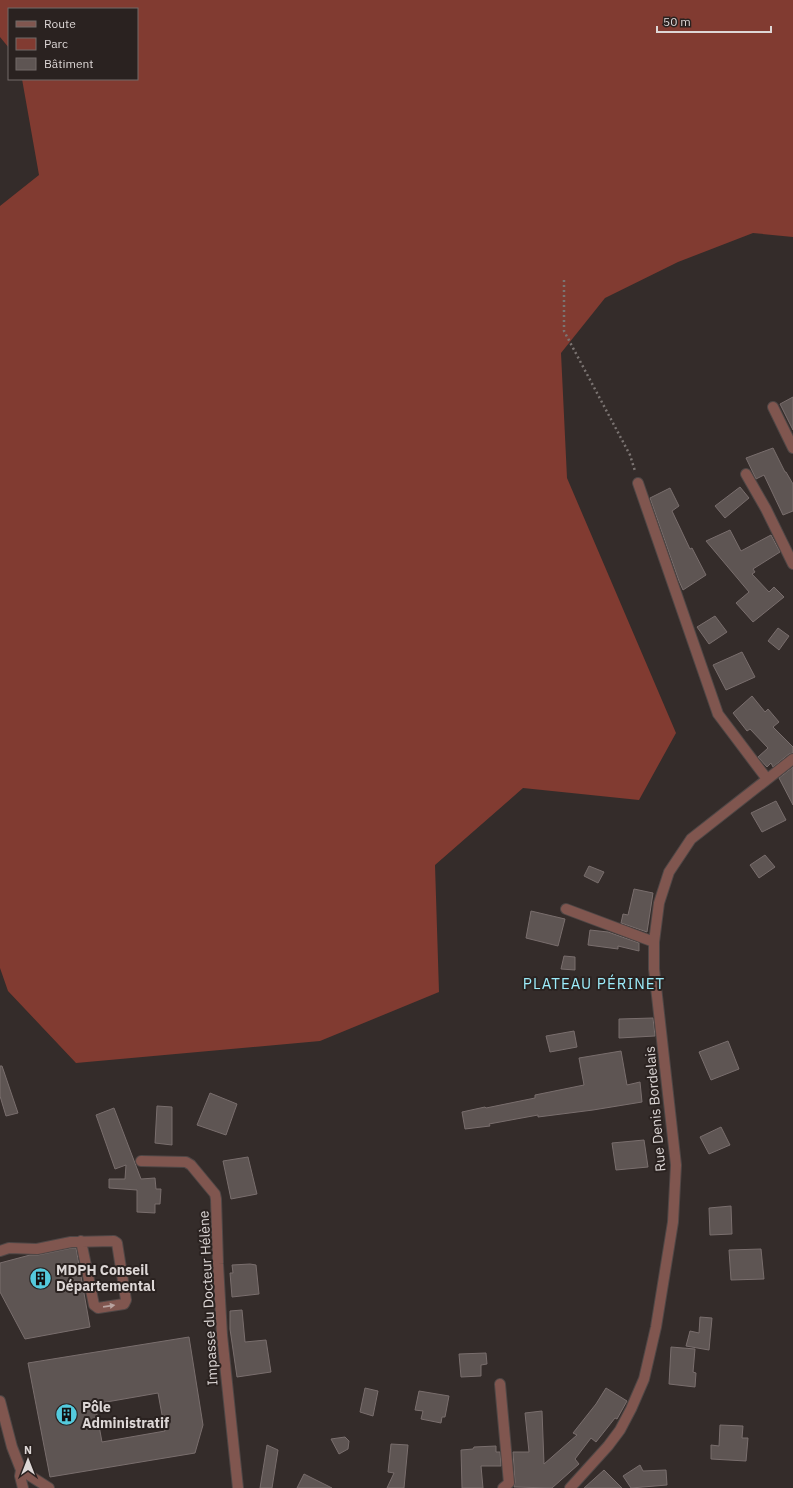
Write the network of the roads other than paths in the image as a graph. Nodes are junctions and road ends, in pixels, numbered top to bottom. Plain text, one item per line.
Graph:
1 (773, 407) dead end
2 (793, 448) edge
3 (746, 474) dead end
4 (638, 484) road end
5 (793, 564) edge
6 (793, 758) edge
7 (767, 778) junction
8 (566, 909) dead end
9 (654, 942) junction
10 (141, 1161) dead end
11 (81, 1241) junction
12 (0, 1251) edge
13 (500, 1384) dead end
14 (0, 1402) edge
15 (20, 1470) junction
16 (24, 1488) edge
17 (49, 1488) edge
18 (238, 1488) edge
19 (503, 1488) edge
20 (570, 1488) edge

1 - 2 street
3 - 5 street
4 - 7 street
6 - 7 street, Rue Denis Bordelais
7 - 9 street, Rue Denis Bordelais
8 - 9 street
9 - 20 street, Rue Denis Bordelais
10 - 18 street, Impasse du Docteur Hélène
11 -> 11 street
11 - 12 street
13 - 19 street
14 - 15 street
15 - 16 street
15 - 17 street

